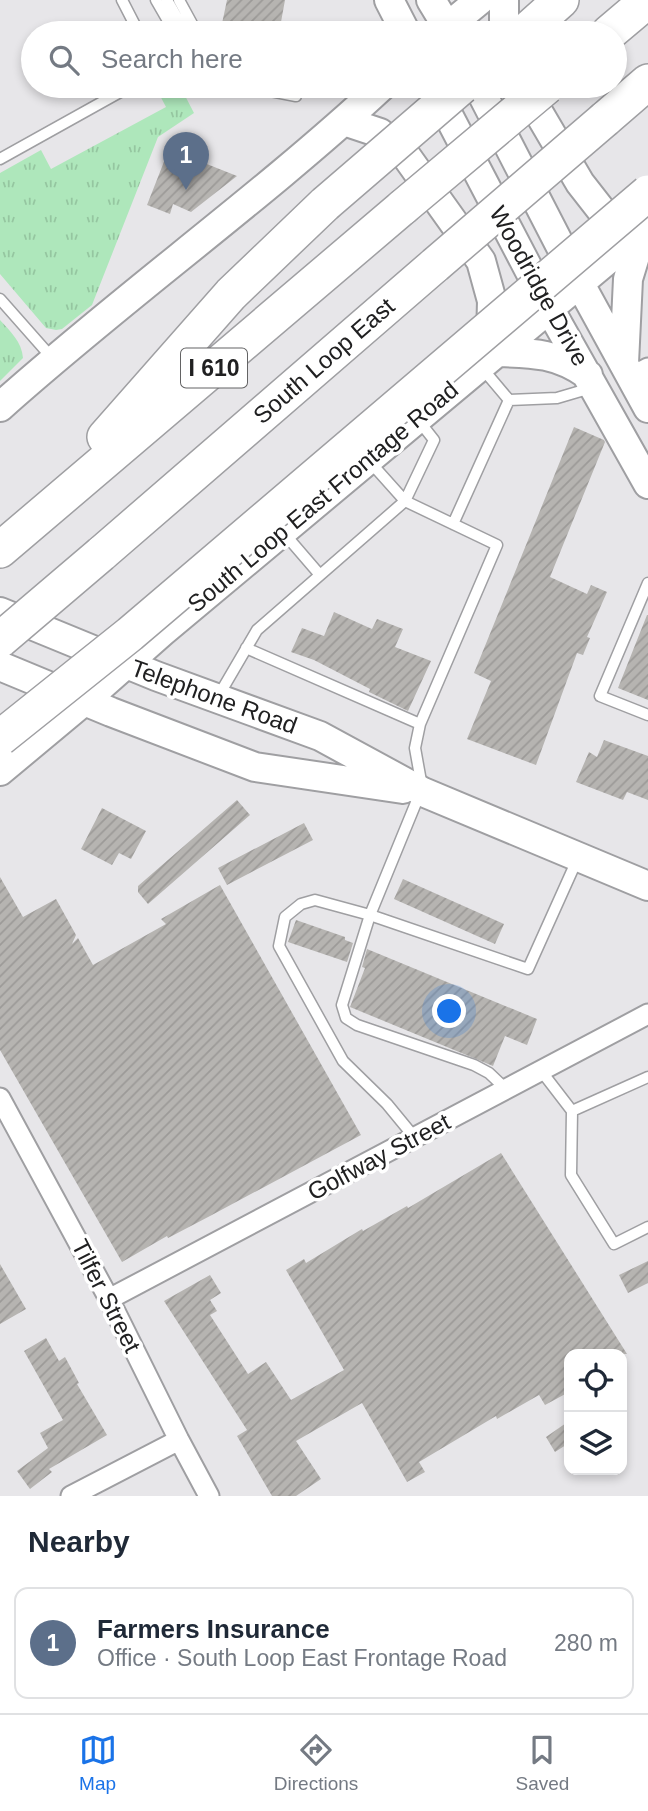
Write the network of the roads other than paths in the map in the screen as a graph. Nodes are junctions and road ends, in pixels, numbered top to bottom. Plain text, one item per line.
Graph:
1 (138, 0) edge
2 (156, 0) edge
3 (167, 0) edge
4 (179, 0) edge
5 (389, 0) edge
6 (430, 0) edge
7 (480, 0) edge
8 (504, 0) edge
9 (561, 0) edge
10 (648, 0) edge
11 (124, 3) edge
12 (133, 21) edge
13 (168, 21) edge
14 (179, 21) edge
15 (190, 21) edge
16 (400, 21) edge
17 (441, 21) edge
18 (457, 21) edge
19 (503, 21) edge
20 (537, 21) edge
21 (623, 21) edge
22 (648, 82) edge
23 (109, 98) edge
24 (369, 98) edge
25 (439, 98) edge
26 (448, 98) edge
27 (484, 98) edge
28 (530, 98) edge
29 (533, 98) edge
30 (344, 121) junction
31 (0, 159) edge
32 (648, 193) edge
33 (646, 228) edge
34 (580, 284) junction
35 (0, 299) edge
36 (549, 308) junction
37 (489, 358) junction
38 (54, 359) junction
39 (634, 369) edge
40 (591, 381) junction
41 (509, 400) junction
42 (0, 407) edge
43 (648, 408) edge
44 (417, 418) junction
45 (368, 460) junction
46 (648, 484) edge
47 (405, 501) junction
48 (453, 524) junction
49 (283, 532) junction
50 (12, 540) edge
51 (320, 575) junction
52 (648, 583) edge
53 (0, 612) edge
54 (0, 640) edge
55 (246, 648) junction
56 (126, 664) junction
57 (0, 666) edge
58 (218, 699) junction
59 (85, 701) junction
60 (648, 715) edge
61 (420, 724) junction
62 (0, 738) edge
63 (0, 771) edge
64 (422, 792) junction
65 (578, 856) junction
66 (648, 886) edge
67 (370, 915) junction
68 (648, 1014) edge
69 (542, 1072) junction
70 (648, 1077) edge
71 (506, 1090) junction
72 (0, 1098) edge
73 (572, 1111) junction
74 (416, 1138) junction
75 (648, 1227) edge
76 (109, 1298) junction
77 (179, 1440) junction
78 (71, 1496) edge
79 (209, 1496) edge

1 - 11 lane
2 - 13 lane
3 - 14 lane
4 - 15 lane
5 - 16 main road
6 - 17 main road
7 - 18 main road
8 - 19 main road
9 - 20 highway
10 - 21 highway
11 - 12 lane
22 - 54 highway, South Loop East / I 610, bridge
23 - 31 lane
24 - 30 main road
25 - 36 main road, Woodridge Drive
26 - 50 highway, bridge
27 - 34 main road, Woodridge Drive
28 - 33 main road
29 - 50 highway, I 610, bridge
30 - 37 main road
30 - 38 main road
32 - 62 highway, bridge
33 - 34 main road, South Loop East Frontage Road
33 - 39 main road
34 - 36 main road, South Loop East Frontage Road
34 - 39 main road, Woodridge Drive
35 - 38 lane
36 - 37 main road, South Loop East Frontage Road
36 - 40 main road, Woodridge Drive
37 - 40 main road
37 - 41 lane
37 - 44 main road, South Loop East Frontage Road
38 - 42 main road
39 - 43 main road, Woodridge Drive
40 - 41 lane
40 - 46 main road, Woodridge Drive
41 - 48 lane
44 - 45 main road, South Loop East Frontage Road
44 - 47 lane
45 - 47 lane
45 - 49 main road, South Loop East Frontage Road
47 - 48 lane
47 - 51 lane
48 - 61 lane
49 - 51 lane
49 - 56 main road, South Loop East Frontage Road
51 - 55 lane
52 - 60 lane
53 - 56 main road, Telephone Road
55 - 58 lane
55 - 61 lane
56 - 58 main road, Telephone Road
56 - 59 main road, South Loop East Frontage Road
57 - 59 main road, Telephone Road
58 - 64 main road, Telephone Road
59 - 63 main road, South Loop East Frontage Road
59 - 64 main road, Telephone Road
61 - 64 lane
64 - 65 main road, Telephone Road
64 - 67 lane
65 - 66 main road, Telephone Road
65 - 67 lane
67 - 71 lane
67 - 74 lane
68 - 69 street, Golfway Street
69 - 71 street, Golfway Street
69 - 73 lane
70 - 73 lane
71 - 74 street, Golfway Street
72 - 76 street, Tilfer Street
73 - 75 lane
74 - 76 street, Golfway Street
76 - 77 street, Tilfer Street
77 - 78 street
77 - 79 street, Tilfer Street

